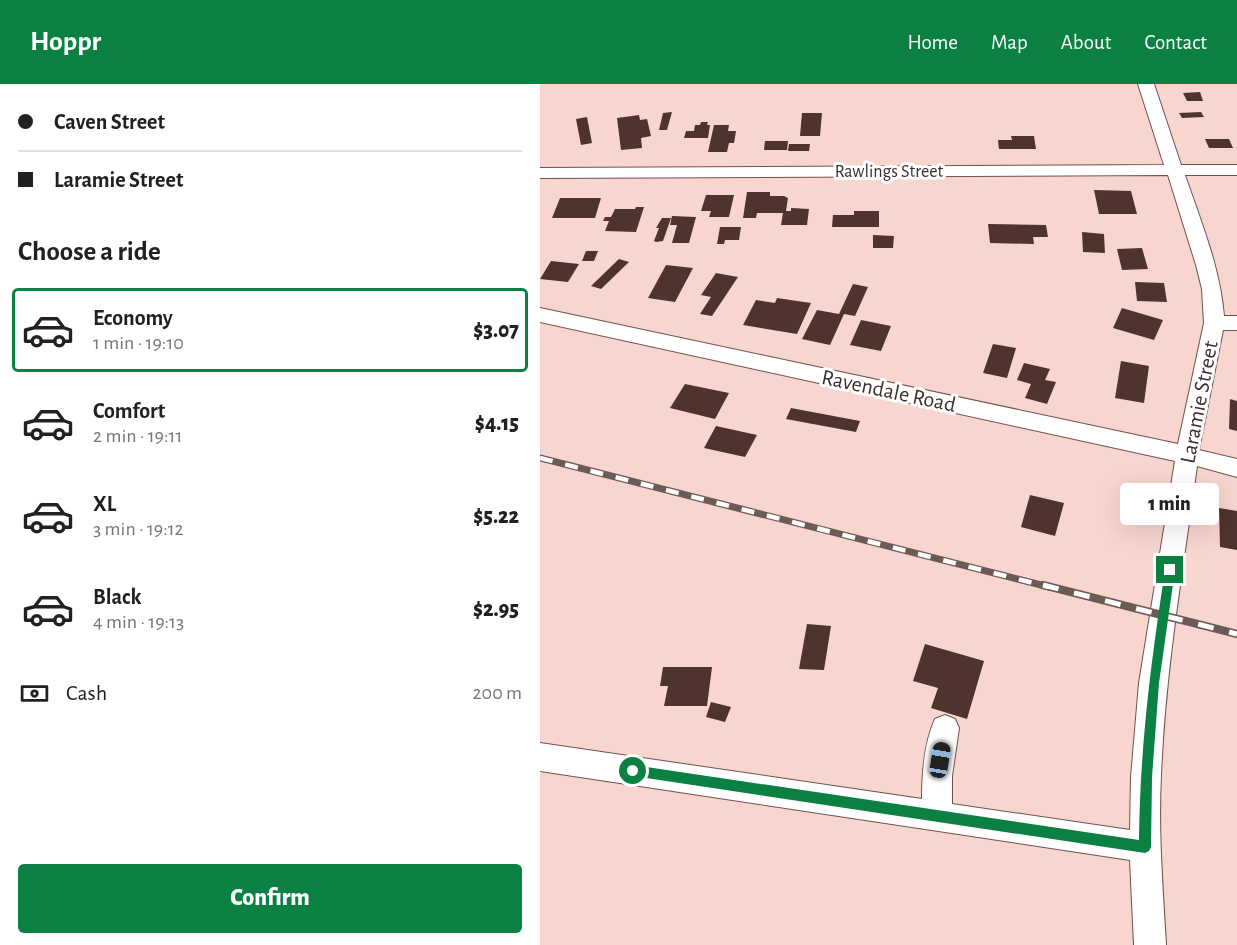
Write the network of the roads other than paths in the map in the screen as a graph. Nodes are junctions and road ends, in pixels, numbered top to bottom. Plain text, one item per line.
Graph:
1 (1146, 84) edge
2 (1175, 170) junction
3 (1237, 170) edge
4 (540, 173) edge
5 (540, 315) edge
6 (1226, 323) edge
7 (1187, 455) junction
8 (1237, 468) edge
9 (945, 728) dead end
10 (540, 757) edge
11 (937, 816) junction
12 (1145, 847) junction
13 (1150, 945) edge

1 - 2 street, Laramie Street
2 - 3 street, Rawlings Street
2 - 4 street, Rawlings Street
2 - 6 street, Laramie Street
5 - 7 street, Ravendale Road
6 - 7 street, Laramie Street
7 - 8 street, Ravendale Road
7 - 12 street, Laramie Street
9 - 11 street
10 - 11 street
11 - 12 street
12 - 13 street, Laramie Street

